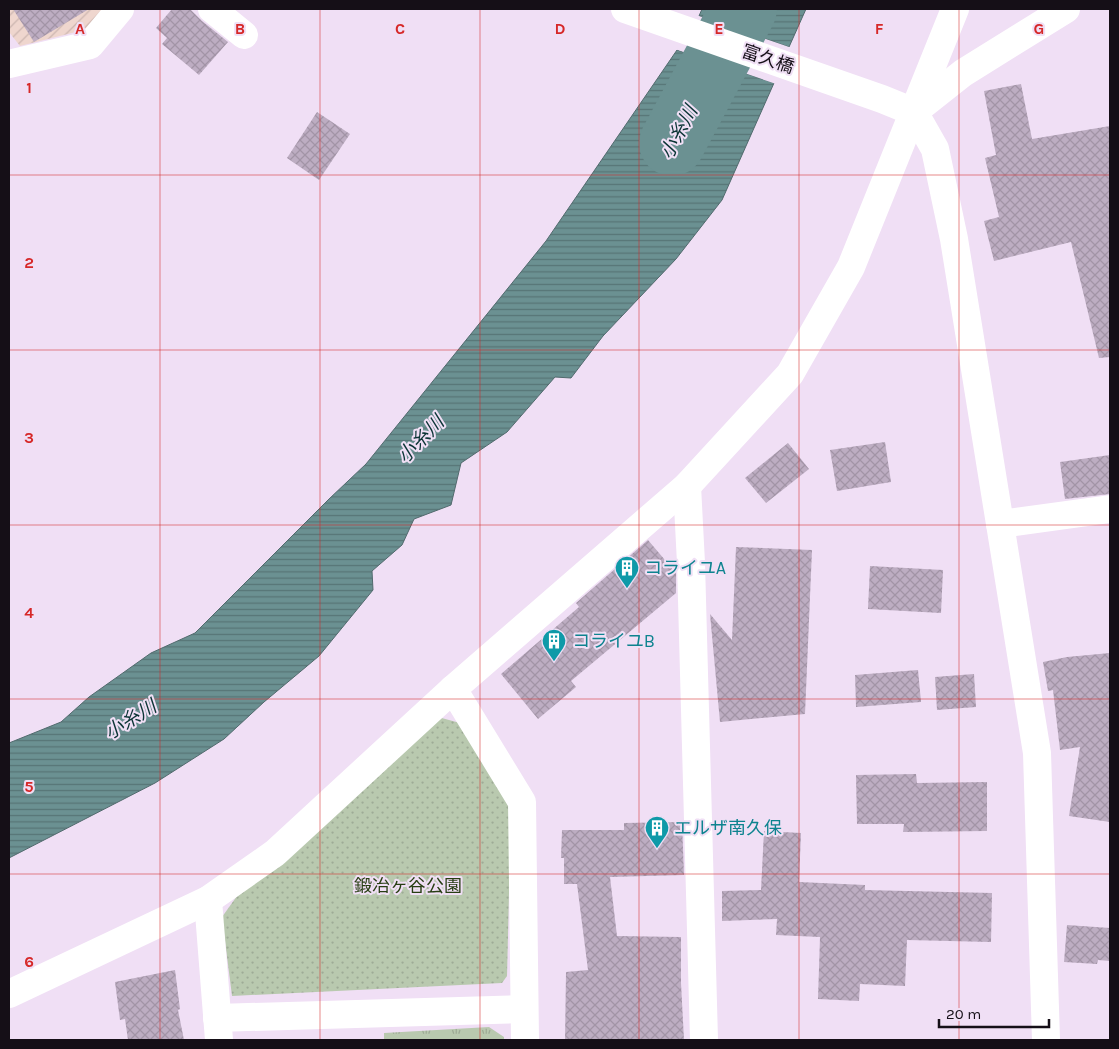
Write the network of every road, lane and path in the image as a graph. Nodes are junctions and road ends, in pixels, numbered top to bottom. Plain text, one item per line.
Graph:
1 (120, 9) edge
2 (212, 9) edge
3 (625, 9) edge
4 (955, 9) edge
5 (1066, 9) edge
6 (244, 35) dead end
7 (9, 64) edge
8 (914, 112) junction
9 (687, 486) junction
10 (1110, 509) edge
11 (1000, 524) junction
12 (453, 689) junction
13 (208, 900) junction
14 (9, 994) edge
15 (524, 1009) junction
16 (218, 1029) edge
17 (525, 1040) edge
18 (704, 1040) edge
19 (1046, 1040) edge

1 - 7 street
2 - 6 street
3 - 8 street, 富久橋
4 - 8 street
5 - 8 street
8 - 9 street
8 - 11 street
9 - 12 street
9 - 18 street
10 - 11 street
11 - 19 street
12 - 13 street
12 - 15 street
13 - 14 street
13 - 16 street
15 - 16 street
15 - 17 street

